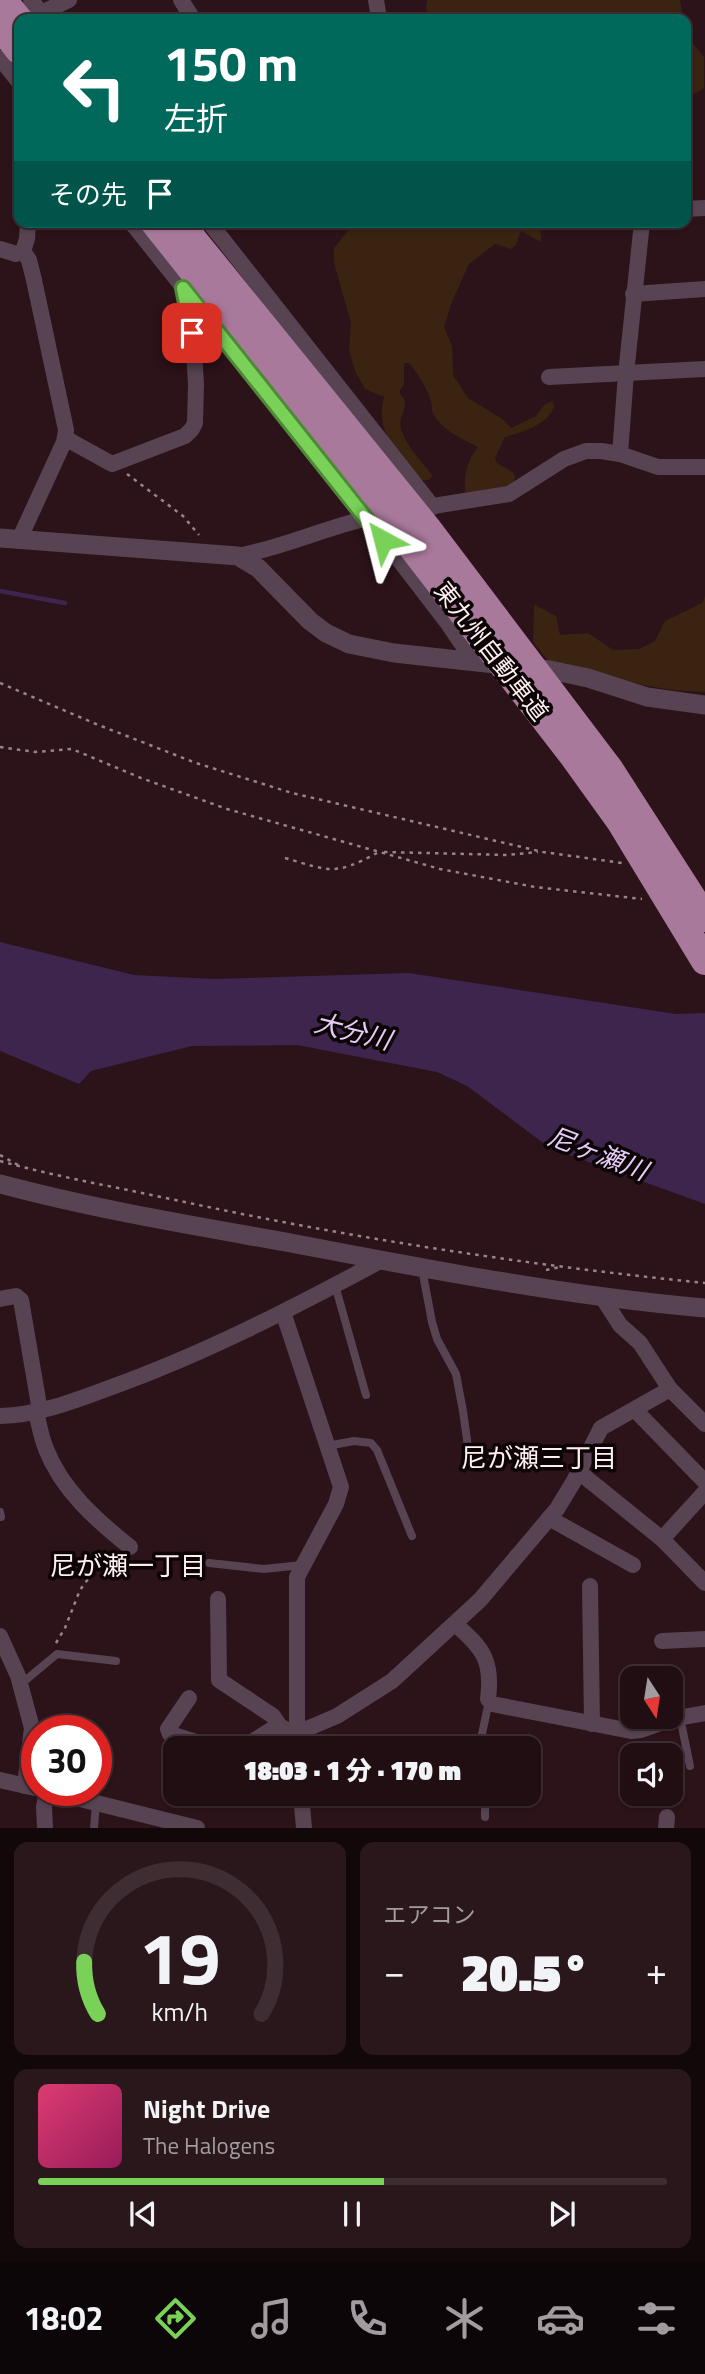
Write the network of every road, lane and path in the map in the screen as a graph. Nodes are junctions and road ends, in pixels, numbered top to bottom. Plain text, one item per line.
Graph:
1 (3, 0) edge
2 (69, 0) edge
3 (34, 13) edge
4 (0, 26) edge
5 (14, 44) edge
6 (0, 58) edge
7 (14, 76) edge
8 (28, 228) edge
9 (136, 228) edge
10 (159, 228) edge
11 (184, 228) edge
12 (214, 228) edge
13 (641, 228) edge
14 (0, 249) edge
15 (23, 251) junction
16 (183, 288) junction
17 (705, 289) edge
18 (633, 294) junction
19 (705, 369) edge
20 (626, 374) junction
21 (548, 376) dead end
22 (65, 438) junction
23 (620, 454) junction
24 (113, 464) junction
25 (705, 467) edge
26 (433, 507) junction
27 (367, 518) junction
28 (200, 537) dead end
29 (9, 539) edge
30 (238, 556) junction
31 (474, 662) junction
32 (0, 682) edge
33 (705, 705) edge
34 (0, 747) edge
35 (380, 852) junction
36 (543, 852) junction
37 (285, 858) dead end
38 (622, 863) dead end
39 (648, 900) dead end
40 (705, 918) edge
41 (705, 961) edge
42 (0, 1155) edge
43 (0, 1161) edge
44 (21, 1166) junction
45 (0, 1184) edge
46 (382, 1260) junction
47 (422, 1268) junction
48 (705, 1283) edge
49 (335, 1285) junction
50 (602, 1297) junction
51 (0, 1299) edge
52 (705, 1308) edge
53 (283, 1312) junction
54 (670, 1389) junction
55 (366, 1395) dead end
56 (635, 1410) junction
57 (38, 1411) junction
58 (0, 1416) edge
59 (705, 1423) edge
60 (327, 1446) junction
61 (468, 1447) dead end
62 (579, 1472) junction
63 (705, 1482) edge
64 (705, 1492) edge
65 (549, 1518) junction
66 (412, 1536) dead end
67 (662, 1539) junction
68 (124, 1542) joint
69 (209, 1563) dead end
70 (302, 1565) junction
71 (633, 1565) dead end
72 (705, 1583) edge
73 (590, 1586) dead end
74 (218, 1599) dead end
75 (455, 1624) junction
76 (0, 1636) edge
77 (705, 1639) edge
78 (662, 1642) dead end
79 (51, 1659) junction
80 (116, 1661) dead end
81 (21, 1684) junction
82 (189, 1698) dead end
83 (489, 1701) junction
84 (705, 1713) edge
85 (28, 1715) edge
86 (683, 1717) edge
87 (592, 1724) junction
88 (279, 1725) junction
89 (643, 1729) edge
90 (682, 1729) edge
91 (296, 1731) junction
92 (176, 1736) edge
93 (260, 1736) edge
94 (296, 1736) edge
95 (482, 1736) edge
96 (690, 1766) dead end
97 (0, 1780) edge
98 (21, 1785) edge
99 (112, 1800) edge
100 (44, 1806) edge
101 (95, 1806) edge
102 (302, 1806) edge
103 (485, 1806) edge
104 (485, 1816) dead end
105 (45, 1828) edge
106 (94, 1828) edge
107 (197, 1828) edge
108 (304, 1828) edge

1 - 3 highway
2 - 3 street
4 - 5 highway
6 - 7 street
8 - 15 street
9 - 16 street
10 - 41 highway, 東九州自動車道, bridge
11 - 40 highway, 東九州自動車道, bridge
12 - 26 street
13 - 18 street
14 - 15 street
15 - 22 street
16 - 24 street
16 - 27 street
17 - 18 street
18 - 20 street
19 - 20 street
20 - 21 street
20 - 23 street
22 - 24 street
22 - 29 street
23 - 25 street
23 - 26 street
24 - 28 path
26 - 27 street
27 - 30 street
27 - 31 street
29 - 30 street
30 - 31 street
31 - 33 street
32 - 36 path
34 - 35 path
35 - 36 path
35 - 37 path
35 - 39 path
36 - 38 path
42 - 44 path
43 - 44 path
44 - 48 path
45 - 46 street
46 - 47 street
46 - 49 street
47 - 50 street
47 - 61 lane
49 - 53 street
49 - 55 lane
50 - 52 street
50 - 54 street
51 - 57 street
53 - 57 street
53 - 60 street
54 - 56 street
54 - 59 street
56 - 62 street
56 - 63 street
57 - 58 street
57 - 68 street
60 - 66 lane
60 - 70 street
62 - 65 street
62 - 67 street
64 - 67 street
65 - 71 street
65 - 75 street
67 - 72 street
68 - 79 path
69 - 70 lane
70 - 91 street
73 - 87 street
74 - 88 street
75 - 83 street
75 - 91 street
76 - 81 street
77 - 78 street
79 - 80 lane
79 - 81 lane
81 - 85 street
82 - 92 street
83 - 87 street
83 - 95 lane
84 - 86 street
87 - 89 street
88 - 91 street
88 - 93 street
90 - 96 lane
91 - 94 street
97 - 98 street
99 - 107 street
100 - 105 street
101 - 106 lane
102 - 108 street
103 - 104 lane

